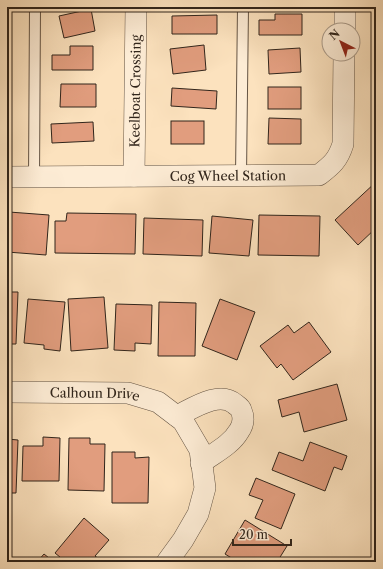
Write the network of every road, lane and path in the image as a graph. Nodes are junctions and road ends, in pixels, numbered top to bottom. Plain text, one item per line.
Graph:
1 (35, 7) edge
2 (136, 7) edge
3 (243, 7) edge
4 (345, 7) edge
5 (345, 22) edge
6 (344, 62) edge
7 (241, 175) junction
8 (34, 176) junction
9 (134, 176) junction
10 (7, 177) edge
11 (7, 392) edge
12 (177, 416) junction
13 (201, 463) junction
14 (166, 562) edge

1 - 8 lane
2 - 9 street, Keelboat Crossing
3 - 7 lane
4 - 5 street
6 - 7 street, Cog Wheel Station
7 - 9 street, Cog Wheel Station
8 - 9 street, Cog Wheel Station
8 - 10 street, Cog Wheel Station
11 - 12 street, Calhoun Drive
12 - 13 street, Calhoun Drive
12 - 13 street
13 - 14 street, Calhoun Drive

